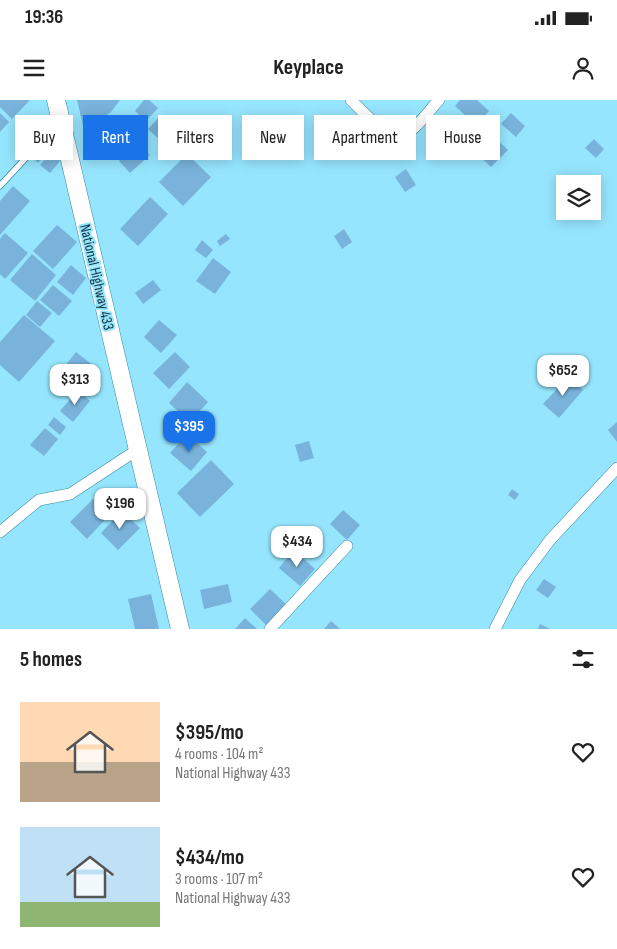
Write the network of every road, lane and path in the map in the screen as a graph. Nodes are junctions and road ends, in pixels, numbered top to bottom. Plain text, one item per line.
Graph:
1 (56, 100) edge
2 (351, 100) edge
3 (439, 100) edge
4 (59, 115) edge
5 (24, 160) edge
6 (69, 160) edge
7 (0, 186) edge
8 (137, 450) junction
9 (617, 468) edge
10 (0, 532) edge
11 (347, 546) dead end
12 (180, 629) edge
13 (270, 629) edge
14 (495, 629) edge

1 - 4 main road, National Highway 433
2 - 3 street
5 - 7 lane
6 - 8 main road, National Highway 433
8 - 10 street
8 - 12 main road, National Highway 433
9 - 14 street
11 - 13 street

